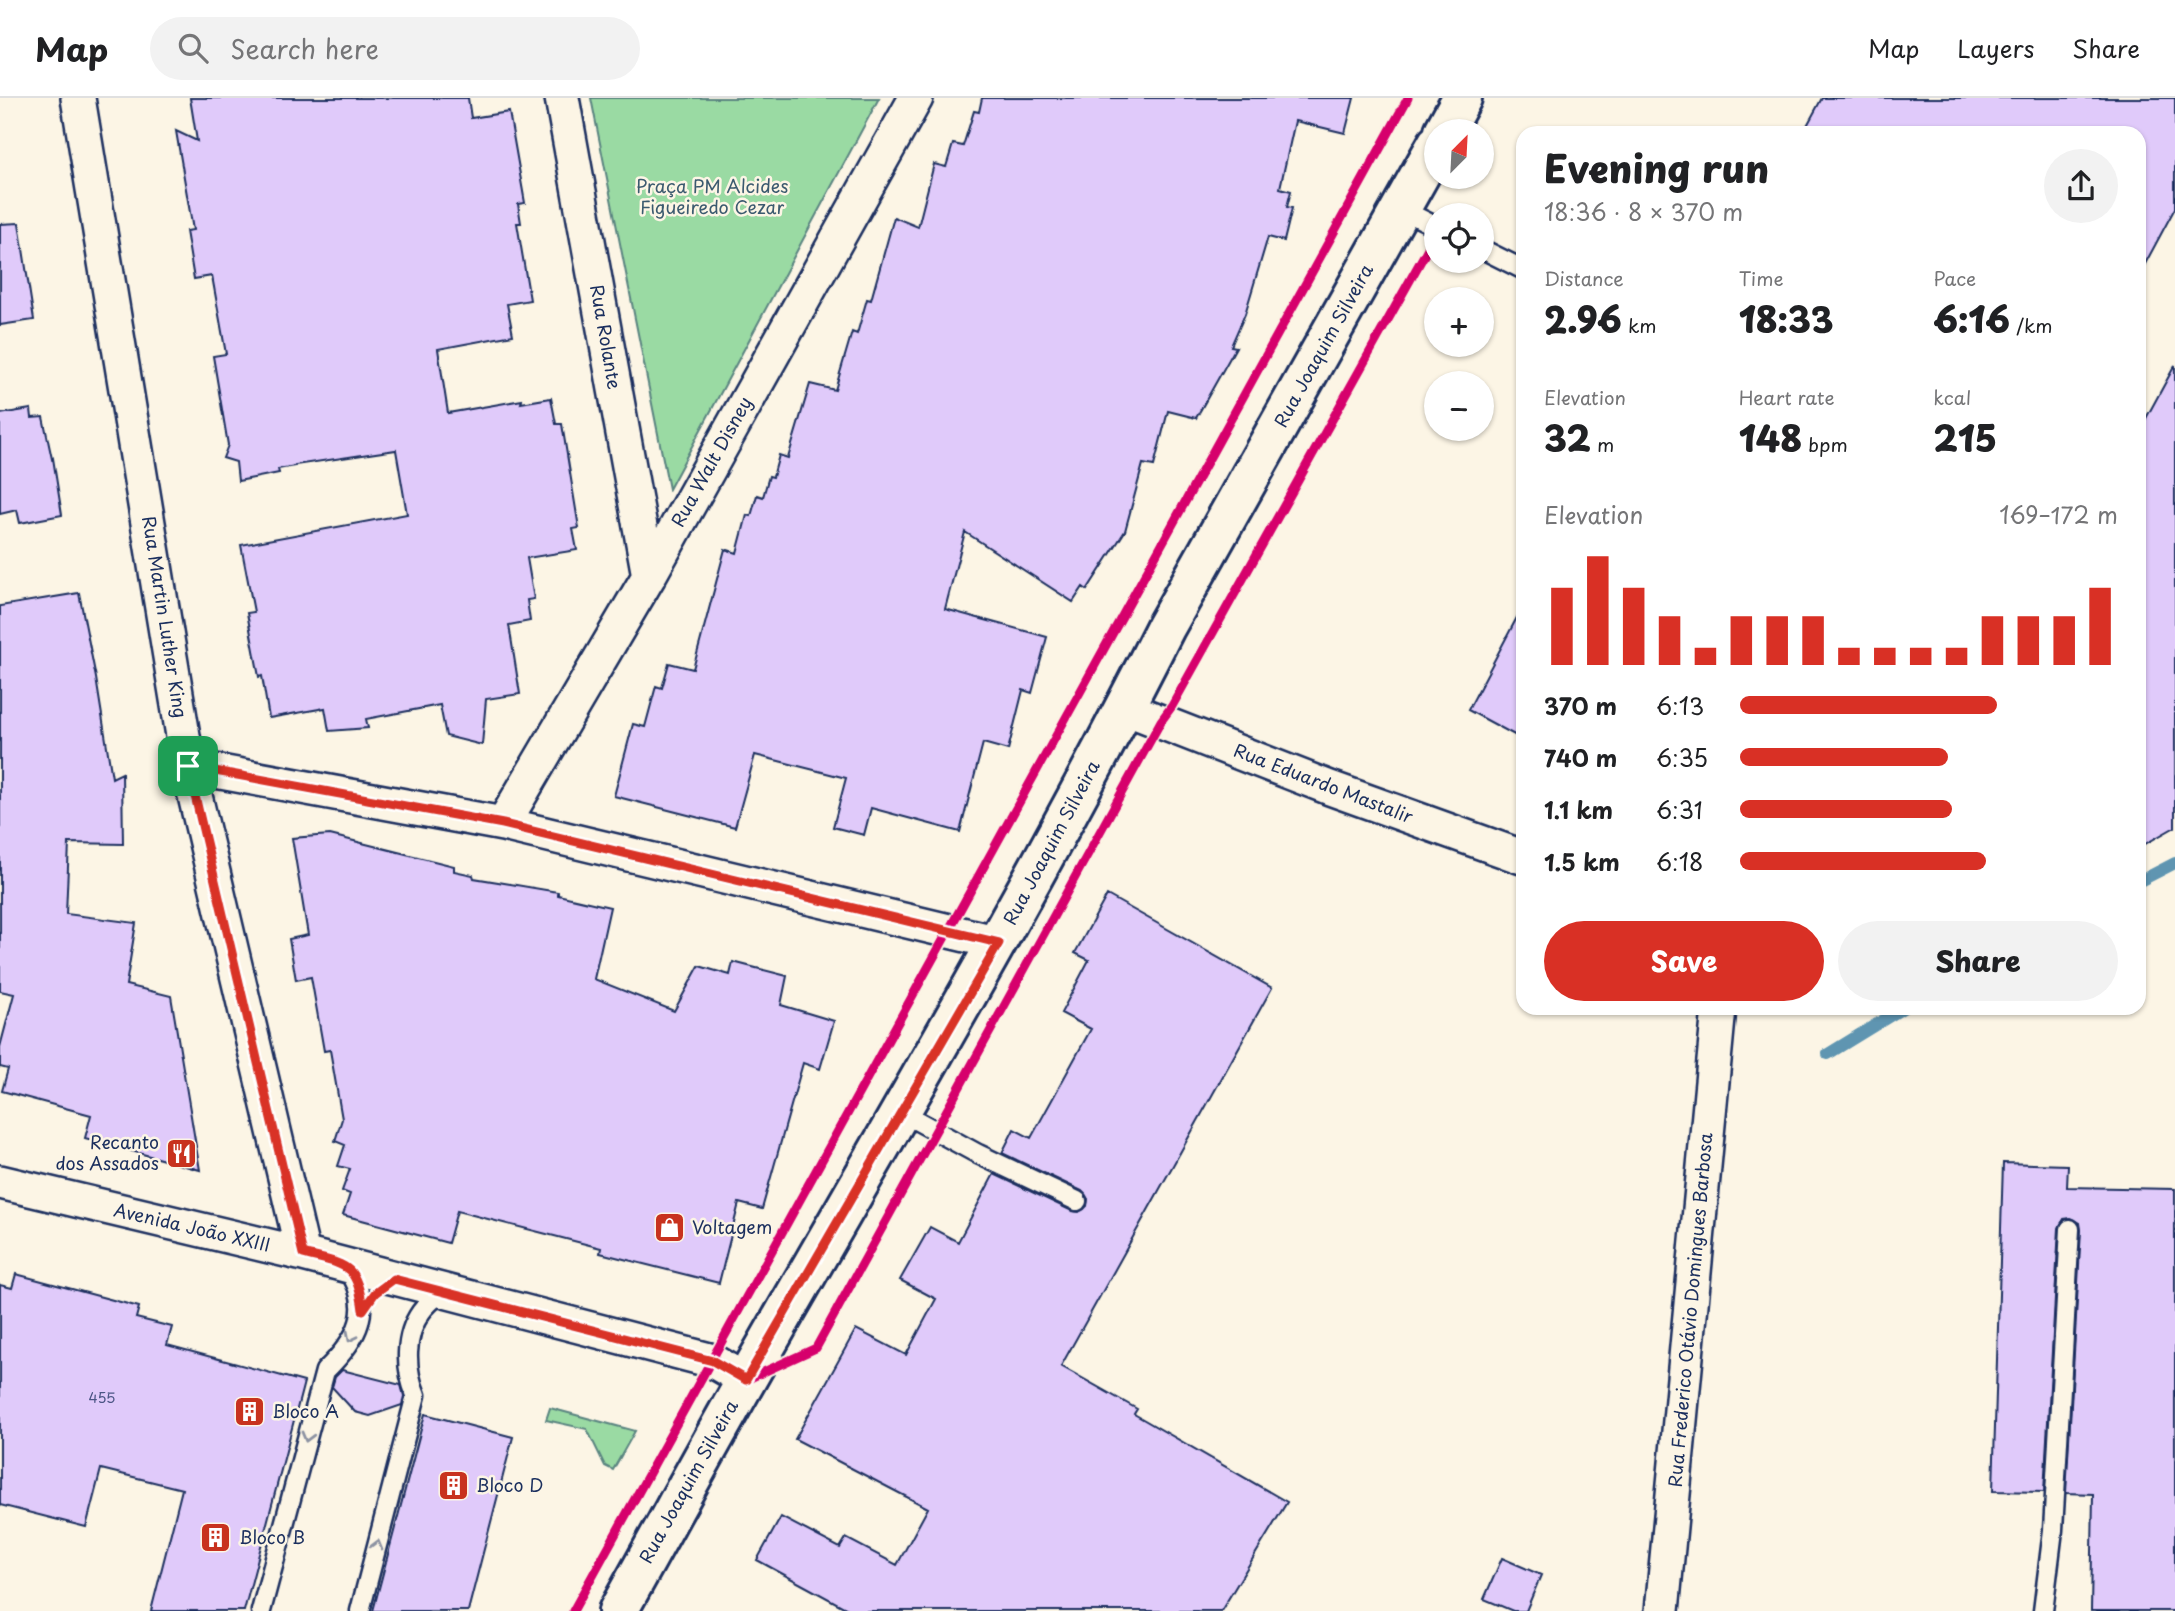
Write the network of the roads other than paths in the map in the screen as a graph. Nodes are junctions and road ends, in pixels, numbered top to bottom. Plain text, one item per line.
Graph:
1 (78, 98) edge
2 (562, 98) edge
3 (916, 98) edge
4 (1462, 98) edge
5 (1451, 119) edge
6 (1424, 167) edge
7 (1401, 209) junction
8 (1424, 220) edge
9 (1494, 255) edge
10 (1516, 267) edge
11 (649, 576) junction
12 (1125, 708) junction
13 (188, 766) junction
14 (503, 824) junction
15 (1516, 855) edge
16 (999, 943) junction
17 (1718, 1015) edge
18 (901, 1112) junction
19 (0, 1182) edge
20 (1077, 1201) dead end
21 (2070, 1229) dead end
22 (303, 1254) junction
23 (346, 1266) junction
24 (397, 1279) junction
25 (441, 1292) junction
26 (363, 1310) junction
27 (413, 1326) junction
28 (746, 1380) junction
29 (261, 1611) edge
30 (360, 1611) edge
31 (618, 1611) edge
32 (1662, 1611) edge
33 (2043, 1611) edge

1 - 13 street, Rua Martin Luther King
2 - 11 street, Rua Rolante
3 - 11 street, Rua Walt Disney
4 - 5 street
6 - 7 street, Rua Joaquim Silveira
7 - 8 lane
7 - 12 street, Rua Joaquim Silveira
9 - 10 lane
11 - 14 street, Rua Walt Disney
12 - 15 street, Rua Eduardo Mastalir
12 - 16 street, Rua Joaquim Silveira
13 - 14 street
13 - 22 street, Rua Martin Luther King
14 - 16 street
16 - 18 street, Rua Joaquim Silveira
17 - 32 street, Rua Frederico Otávio Domingues Barbosa
18 - 20 lane
18 - 28 street, Rua Joaquim Silveira
19 - 22 street, Avenida João XXIII
21 - 33 lane
22 - 23 street, Avenida João XXIII
23 - 24 street, Avenida João XXIII
23 - 26 lane
24 - 25 street, Avenida João XXIII
24 - 26 lane
24 - 27 lane
25 - 27 lane
25 - 28 street, Avenida João XXIII
26 -> 29 lane
30 -> 27 lane
28 - 31 street, Rua Joaquim Silveira

